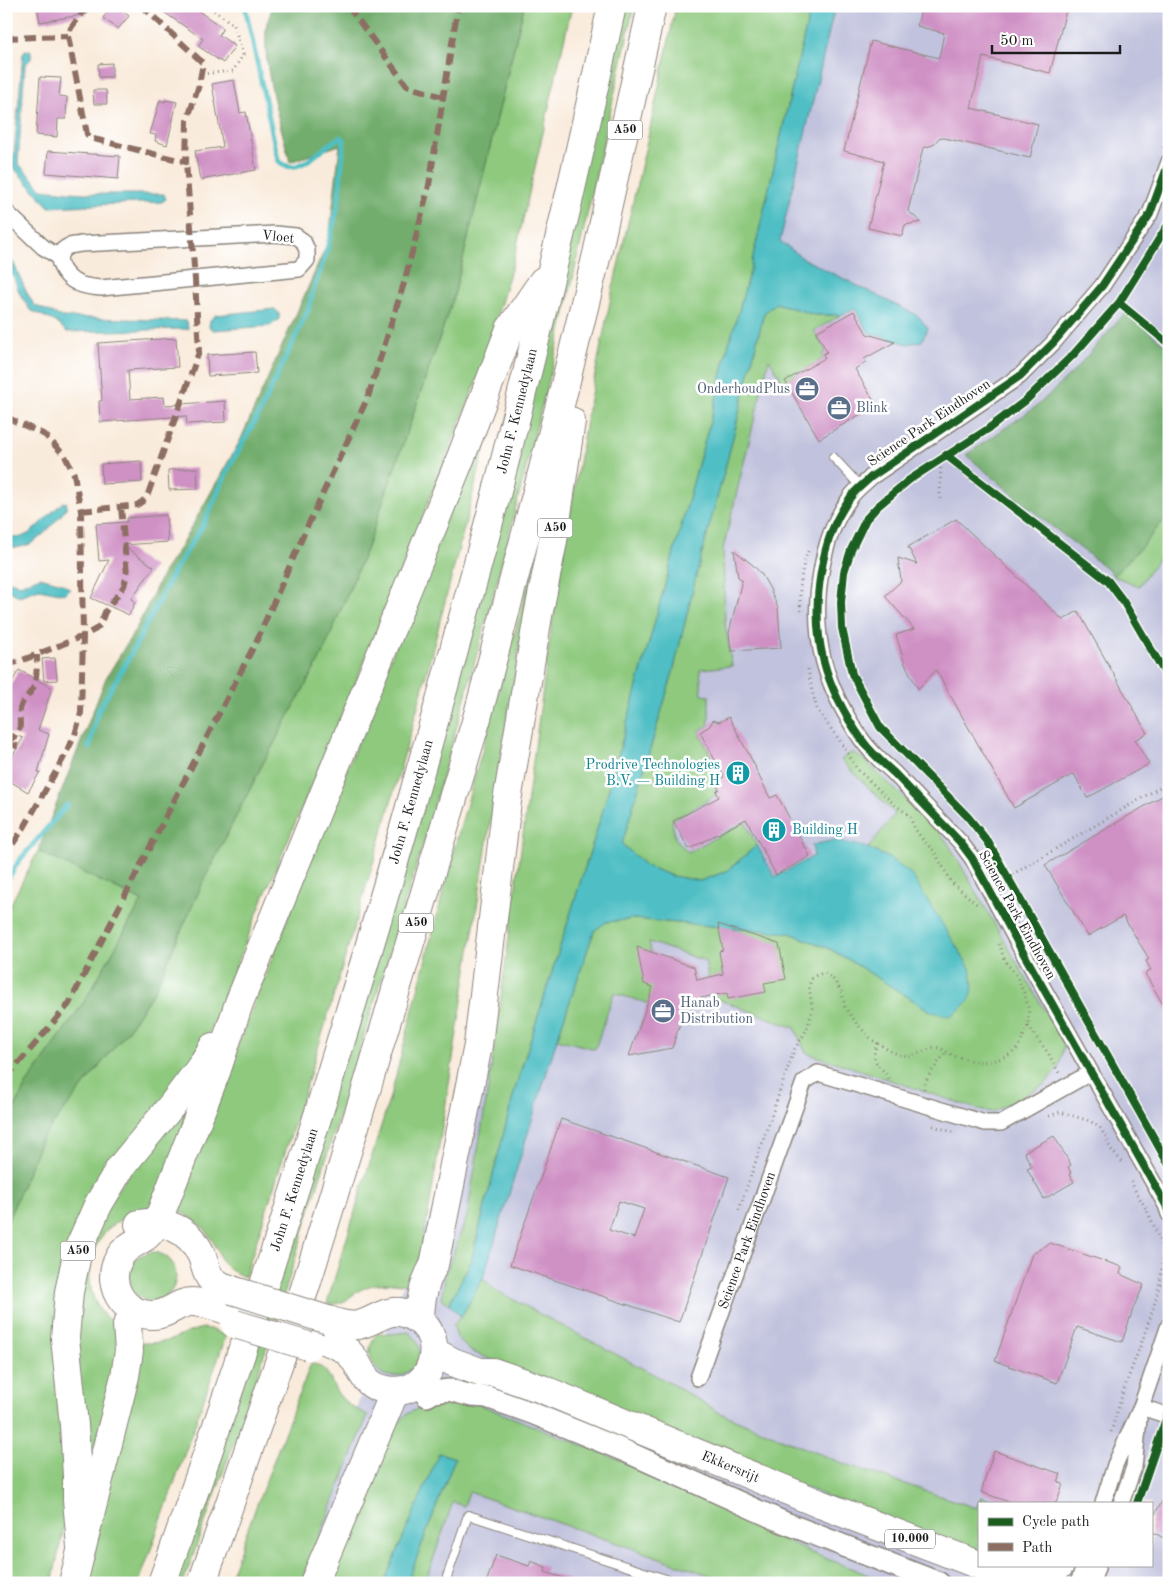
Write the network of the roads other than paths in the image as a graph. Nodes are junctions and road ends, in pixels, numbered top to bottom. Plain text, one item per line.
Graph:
1 (612, 6) edge
2 (652, 6) edge
3 (1169, 162) edge
4 (6, 212) edge
5 (597, 254) junction
6 (59, 257) junction
7 (553, 265) junction
8 (833, 457) dead end
9 (861, 487) junction
10 (239, 1003) junction
11 (1090, 1073) junction
12 (1169, 1214) edge
13 (156, 1223) junction
14 (434, 1265) junction
15 (226, 1306) junction
16 (420, 1321) junction
17 (127, 1325) junction
18 (1169, 1325) edge
19 (322, 1336) junction
20 (434, 1352) junction
21 (698, 1378) dead end
22 (490, 1384) junction
23 (426, 1386) junction
24 (392, 1398) junction
25 (1141, 1407) junction
26 (1169, 1416) edge
27 (1103, 1502) edge
28 (1121, 1502) edge
29 (81, 1547) junction
30 (978, 1564) edge
31 (982, 1566) edge
32 (1058, 1566) edge
33 (1084, 1566) edge
34 (1098, 1566) edge
35 (1024, 1582) edge
36 (73, 1583) edge
37 (162, 1583) edge
38 (202, 1583) edge
39 (314, 1583) edge
40 (445, 1583) edge
41 (678, 1583) edge
42 (939, 1583) edge
43 (1078, 1583) edge
44 (1092, 1583) edge

1 - 7 highway, John F. Kennedylaan / A50
2 - 5 highway, A50
3 - 9 street, Science Park Eindhoven
4 - 6 street, Vloet
5 - 14 highway, A50
5 - 38 highway, A50
6 - 6 street, Vloet
7 - 10 highway, A50
7 - 37 highway, John F. Kennedylaan / A50
8 - 9 lane
9 - 11 street, Science Park Eindhoven
10 - 13 highway, A50
10 - 29 highway, A50
11 - 12 street, Science Park Eindhoven
11 - 21 street, Science Park Eindhoven
13 - 15 highway
13 - 15 highway
13 - 17 highway
14 - 16 highway, A50
14 - 22 highway, A50
15 - 17 highway
15 - 19 highway, bridge
16 - 19 highway
16 - 20 highway
17 - 29 highway
18 - 25 street
19 - 24 highway
20 - 22 highway, Ekkersrijt / 10.000
20 - 23 highway
22 - 23 main road, Ekkersrijt / 10.000
22 - 30 highway, Ekkersrijt / 10.000
22 - 42 main road, Ekkersrijt / 10.000
23 - 24 highway
24 - 39 highway
25 - 26 street
25 - 27 street
25 - 28 street
29 - 36 highway
31 - 35 highway, Ekkersrijt / 10.000
32 - 35 highway
33 - 43 street
34 - 44 street
40 - 41 lane

